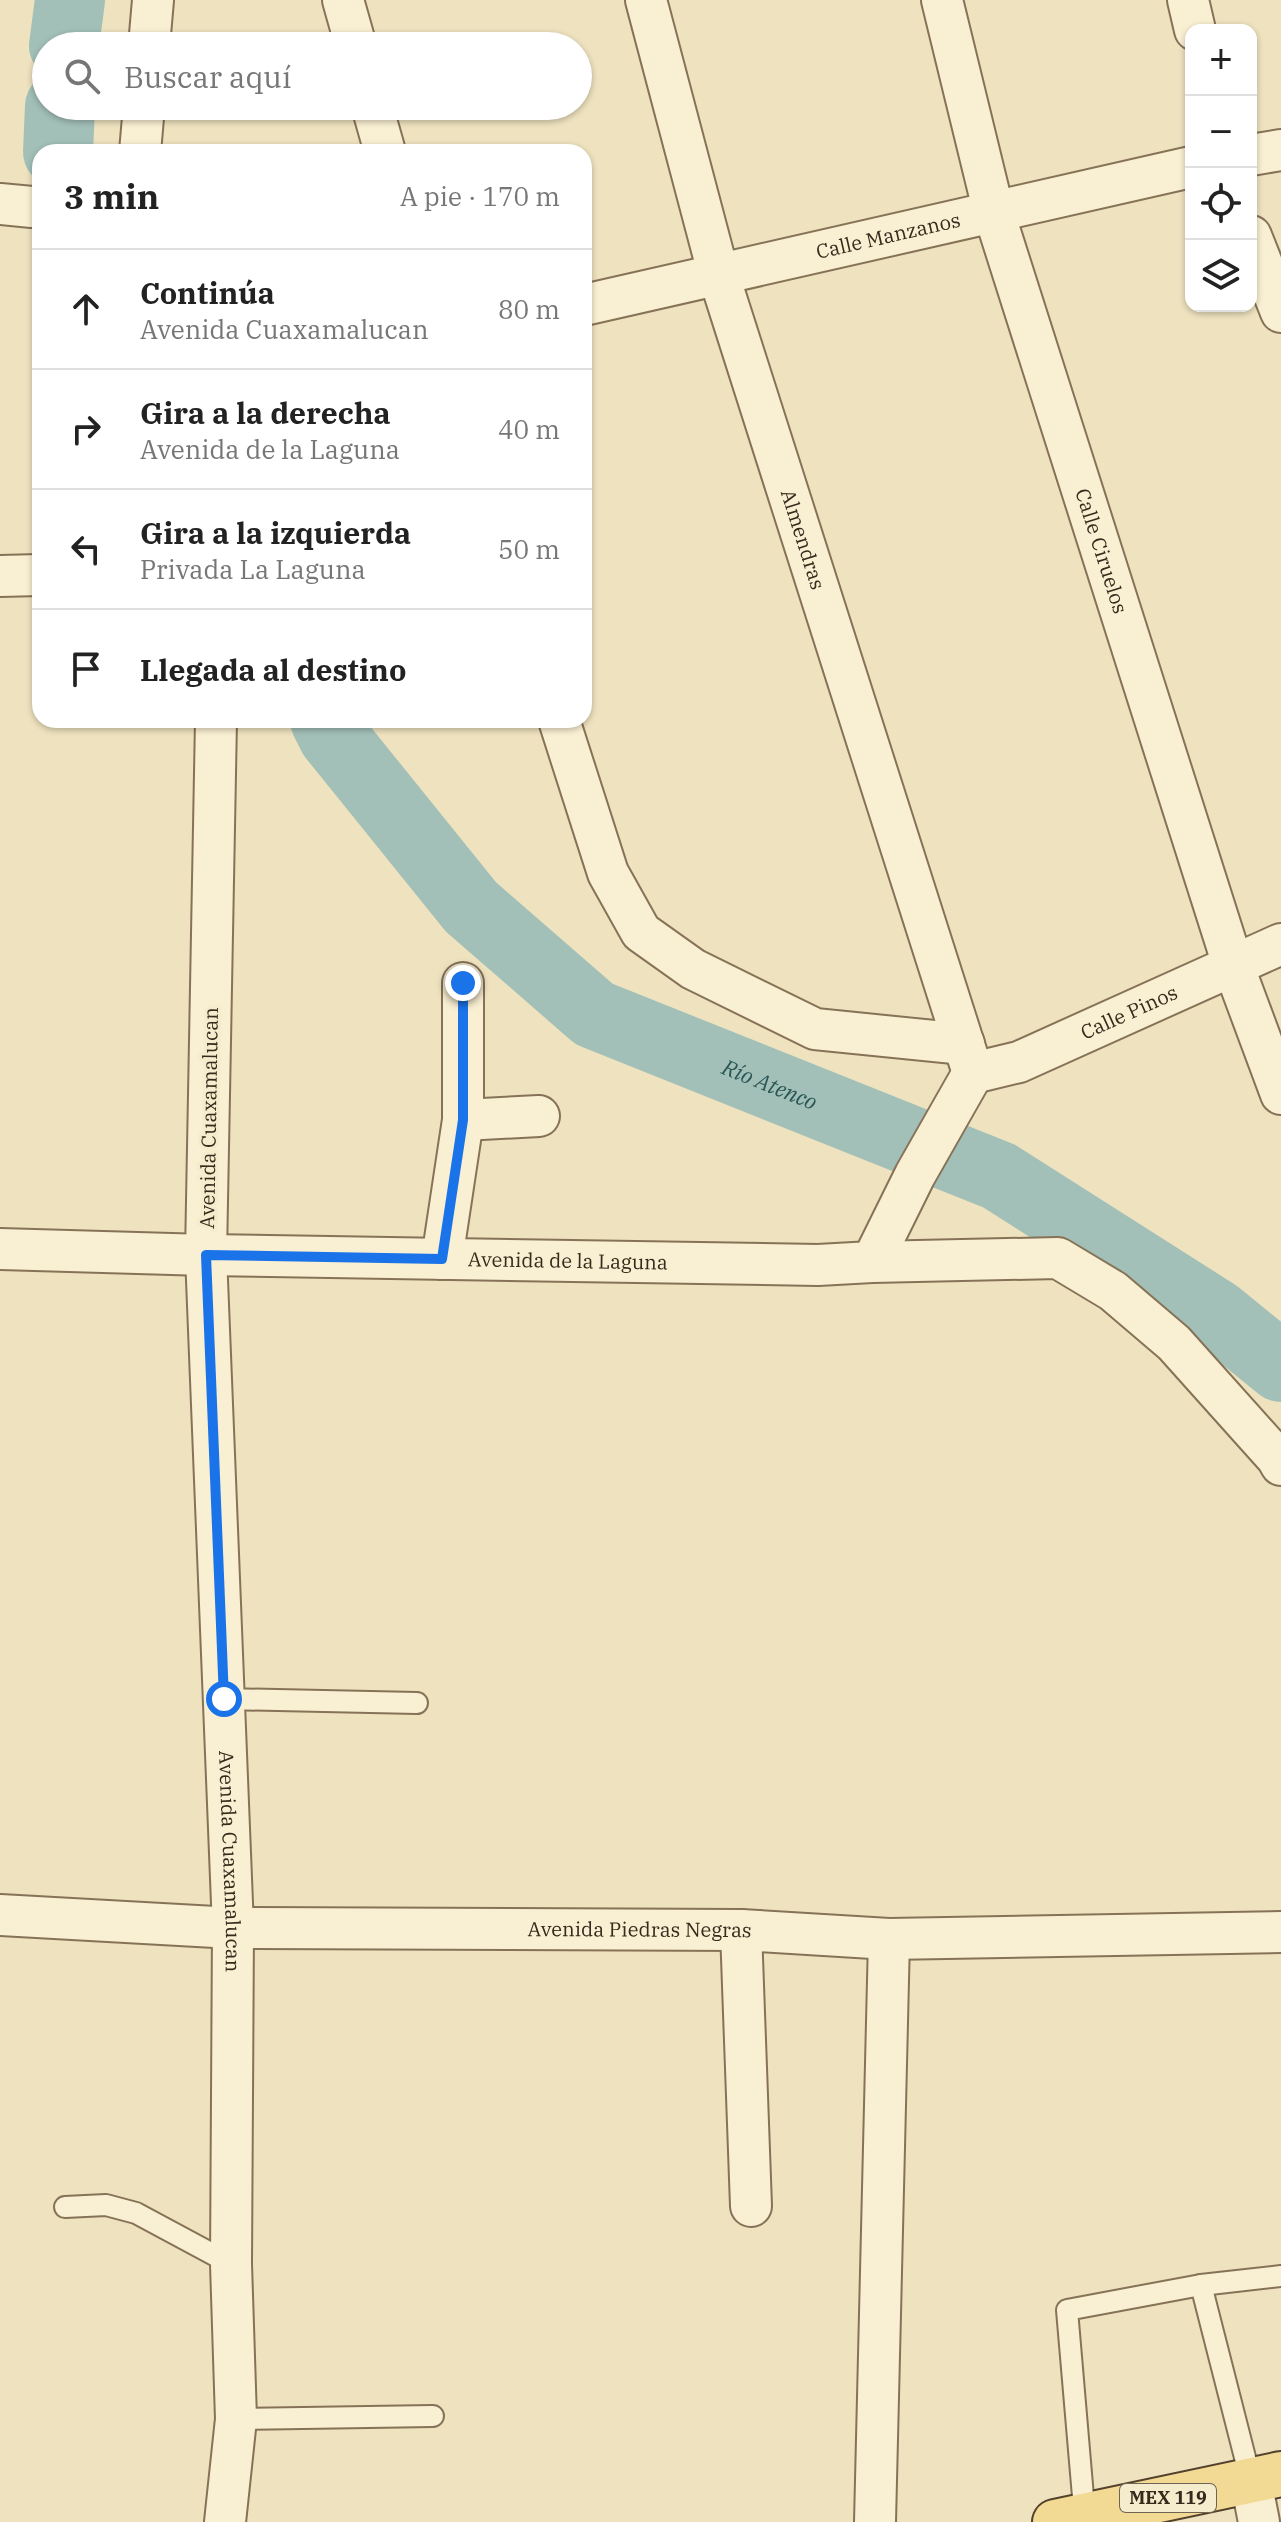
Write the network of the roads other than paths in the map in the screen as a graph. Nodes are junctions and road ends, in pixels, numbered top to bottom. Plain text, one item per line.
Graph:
1 (153, 0) edge
2 (343, 0) edge
3 (646, 0) edge
4 (942, 0) edge
5 (1188, 0) edge
6 (1194, 24) edge
7 (150, 32) edge
8 (352, 32) edge
9 (143, 120) edge
10 (376, 120) edge
11 (141, 144) edge
12 (383, 144) edge
13 (1281, 150) edge
14 (1257, 154) edge
15 (1187, 168) edge
16 (994, 213) junction
17 (1253, 240) edge
18 (719, 276) junction
19 (592, 303) edge
20 (1281, 312) edge
21 (32, 575) edge
22 (0, 576) edge
23 (216, 728) edge
24 (562, 728) edge
25 (1281, 944) edge
26 (1233, 965) junction
27 (463, 983) dead end
28 (966, 1071) junction
29 (1281, 1094) edge
30 (539, 1116) dead end
31 (463, 1120) junction
32 (0, 1249) edge
33 (206, 1255) junction
34 (442, 1259) junction
35 (872, 1262) junction
36 (1281, 1465) edge
37 (224, 1699) junction
38 (417, 1703) dead end
39 (0, 1915) edge
40 (233, 1928) junction
41 (741, 1930) junction
42 (1281, 1932) edge
43 (889, 1939) junction
44 (751, 2206) dead end
45 (65, 2207) dead end
46 (231, 2264) junction
47 (1281, 2276) edge
48 (1201, 2285) junction
49 (433, 2416) dead end
50 (236, 2419) junction
51 (1263, 2492) edge
52 (1075, 2520) edge
53 (225, 2522) edge
54 (875, 2522) edge

1 - 7 street
2 - 8 street
3 - 18 street, Almendras
4 - 16 street, Calle Ciruelos
5 - 6 street
9 - 11 street
10 - 12 street
13 - 14 street
15 - 16 street, Calle Manzanos
16 - 18 street, Calle Manzanos
16 - 26 street, Calle Ciruelos
17 - 20 street
18 - 19 street, Calle Manzanos
18 - 28 street, Almendras
21 - 22 street
23 - 33 street, Avenida Cuaxamalucan
24 - 28 street, Calle Pinos
25 - 26 street, Calle Pinos
26 - 28 street, Calle Pinos
26 - 29 street, Calle Ciruelos
27 - 31 street
28 - 35 street
30 - 31 street
31 - 34 street
32 - 33 street, Avenida de la Laguna
33 - 34 street, Avenida de la Laguna
33 - 37 street, Avenida Cuaxamalucan
34 - 35 street, Avenida de la Laguna
35 - 36 street, Avenida de la Laguna
37 - 38 lane
37 - 40 street, Avenida Cuaxamalucan
39 - 40 street, Avenida Piedras Negras
40 - 41 street, Avenida Piedras Negras
40 - 46 street, Avenida Cuaxamalucan
41 - 43 street, Avenida Piedras Negras
41 - 44 street
42 - 43 street, Avenida Piedras Negras
43 - 54 street
45 - 46 lane
46 - 50 street, Avenida Cuaxamalucan
47 - 48 lane
48 - 51 lane
48 - 52 lane
49 - 50 lane
50 - 53 street, Avenida Cuaxamalucan
51 - 52 main road, MEX 119

